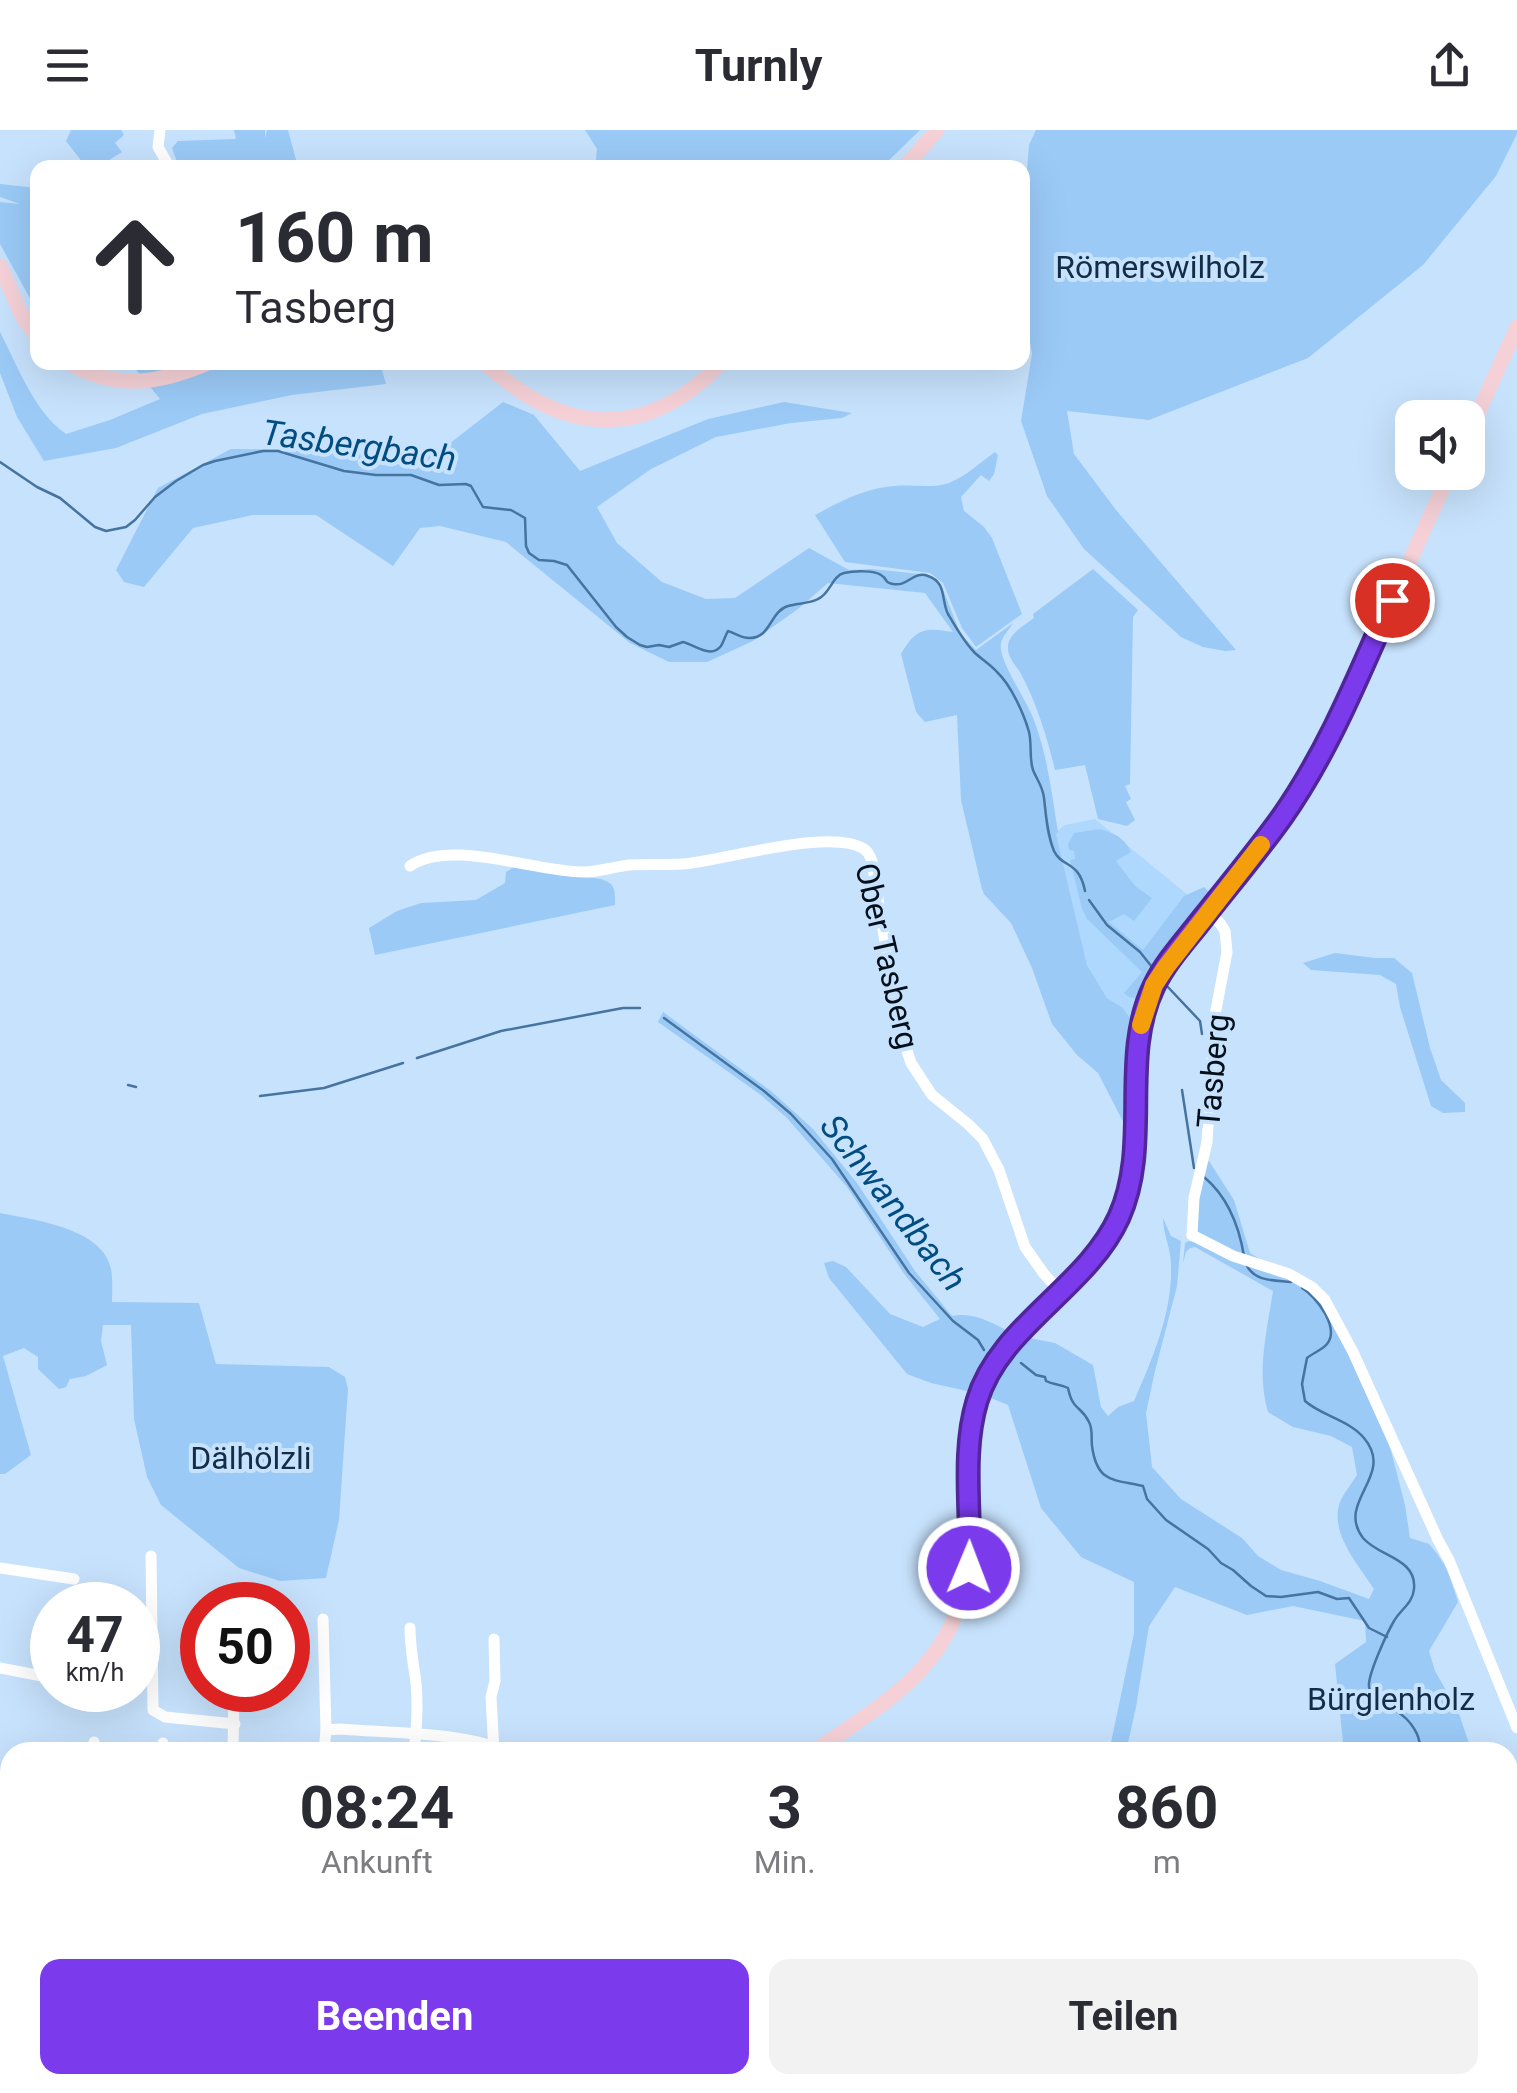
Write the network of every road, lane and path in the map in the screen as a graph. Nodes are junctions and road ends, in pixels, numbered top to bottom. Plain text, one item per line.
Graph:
1 (160, 130) edge
2 (937, 130) edge
3 (165, 160) edge
4 (911, 160) edge
5 (0, 266) edge
6 (30, 327) edge
7 (1517, 327) edge
8 (85, 370) edge
9 (191, 370) edge
10 (493, 370) edge
11 (714, 370) edge
12 (1484, 400) edge
13 (1442, 490) edge
14 (410, 866) dead end
15 (1208, 912) junction
16 (1061, 1292) junction
17 (150, 1556) dead end
18 (0, 1568) edge
19 (74, 1580) dead end
20 (151, 1582) edge
21 (323, 1619) dead end
22 (410, 1628) dead end
23 (494, 1639) dead end
24 (0, 1668) edge
25 (30, 1674) edge
26 (156, 1712) edge
27 (235, 1712) edge
28 (235, 1724) junction
29 (1517, 1728) edge
30 (326, 1730) junction
31 (416, 1735) junction
32 (234, 1742) edge
33 (325, 1742) edge
34 (415, 1742) edge
35 (476, 1742) edge
36 (497, 1742) edge
37 (828, 1742) edge

1 - 3 street
2 - 4 main road
5 - 6 main road
7 - 12 main road
8 - 9 main road
10 - 11 main road
13 - 15 main road
14 - 16 street, Ober Tasberg
15 - 16 main road
15 - 29 street, Tasberg
16 - 37 main road
17 - 20 street
18 - 19 street
21 - 30 street
22 - 31 street
23 - 36 street
24 - 25 street
26 - 28 street
27 - 28 street
28 - 32 street
30 - 31 street
30 - 33 street
31 - 34 street
31 - 35 street

